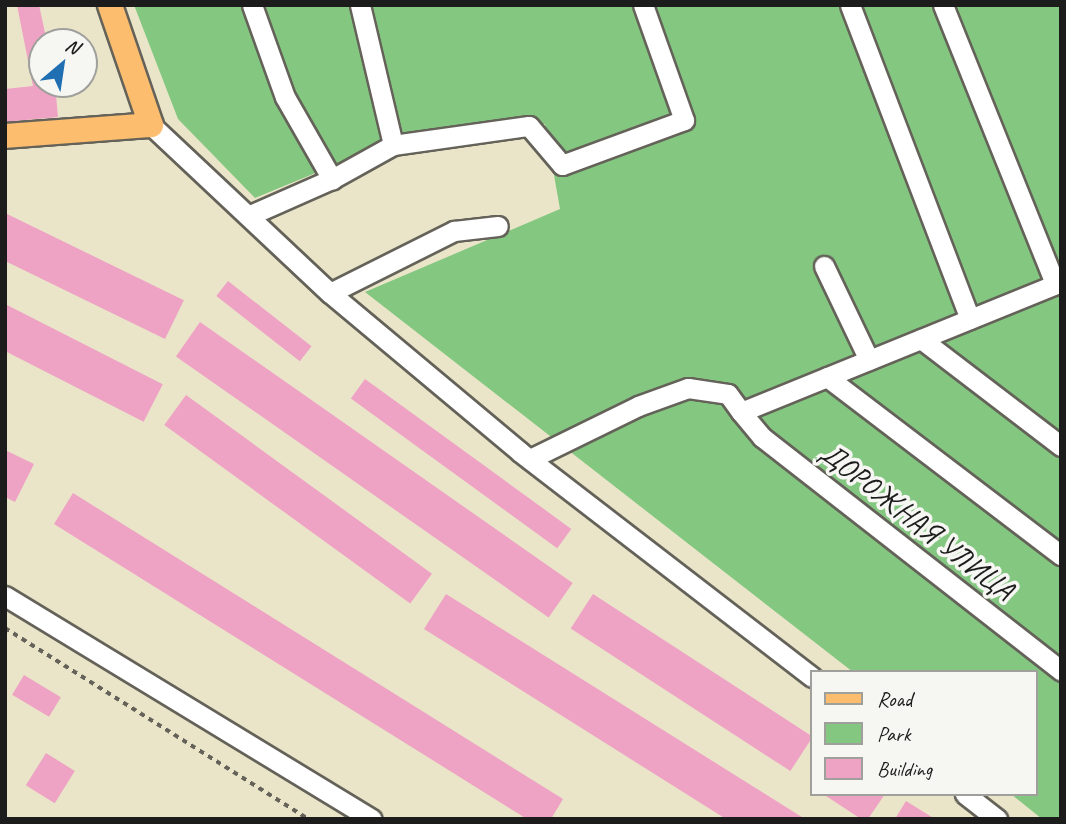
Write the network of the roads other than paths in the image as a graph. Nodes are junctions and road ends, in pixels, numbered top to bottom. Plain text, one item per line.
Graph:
1 (110, 5) edge
2 (252, 5) edge
3 (360, 5) edge
4 (643, 5) edge
5 (850, 5) edge
6 (943, 5) edge
7 (151, 125) junction
8 (5, 136) edge
9 (393, 145) junction
10 (332, 179) junction
11 (248, 216) junction
12 (498, 226) dead end
13 (824, 266) dead end
14 (1058, 283) edge
15 (330, 293) junction
16 (970, 319) junction
17 (921, 339) junction
18 (869, 360) junction
19 (827, 377) junction
20 (741, 412) junction
21 (1061, 446) edge
22 (530, 460) junction
23 (1061, 555) edge
24 (5, 596) edge
25 (1061, 671) edge
26 (810, 675) edge
27 (968, 796) edge
28 (372, 819) edge
29 (998, 819) edge

1 - 7 main road
2 - 10 street
3 - 9 street
4 - 9 street
5 - 16 street
6 - 14 street
7 - 8 main road
7 - 11 street
9 - 10 street
10 - 11 street
11 - 15 street
12 - 15 street
13 - 18 street
14 - 16 street
15 - 22 street
16 - 17 street
17 - 18 street
17 - 21 street
18 - 19 street
19 - 20 street
19 - 23 street
20 - 22 street, ДОРОЖНАЯ УЛИЦА
20 - 25 street, ДОРОЖНАЯ УЛИЦА
22 - 26 street
24 - 28 street
27 - 29 street

